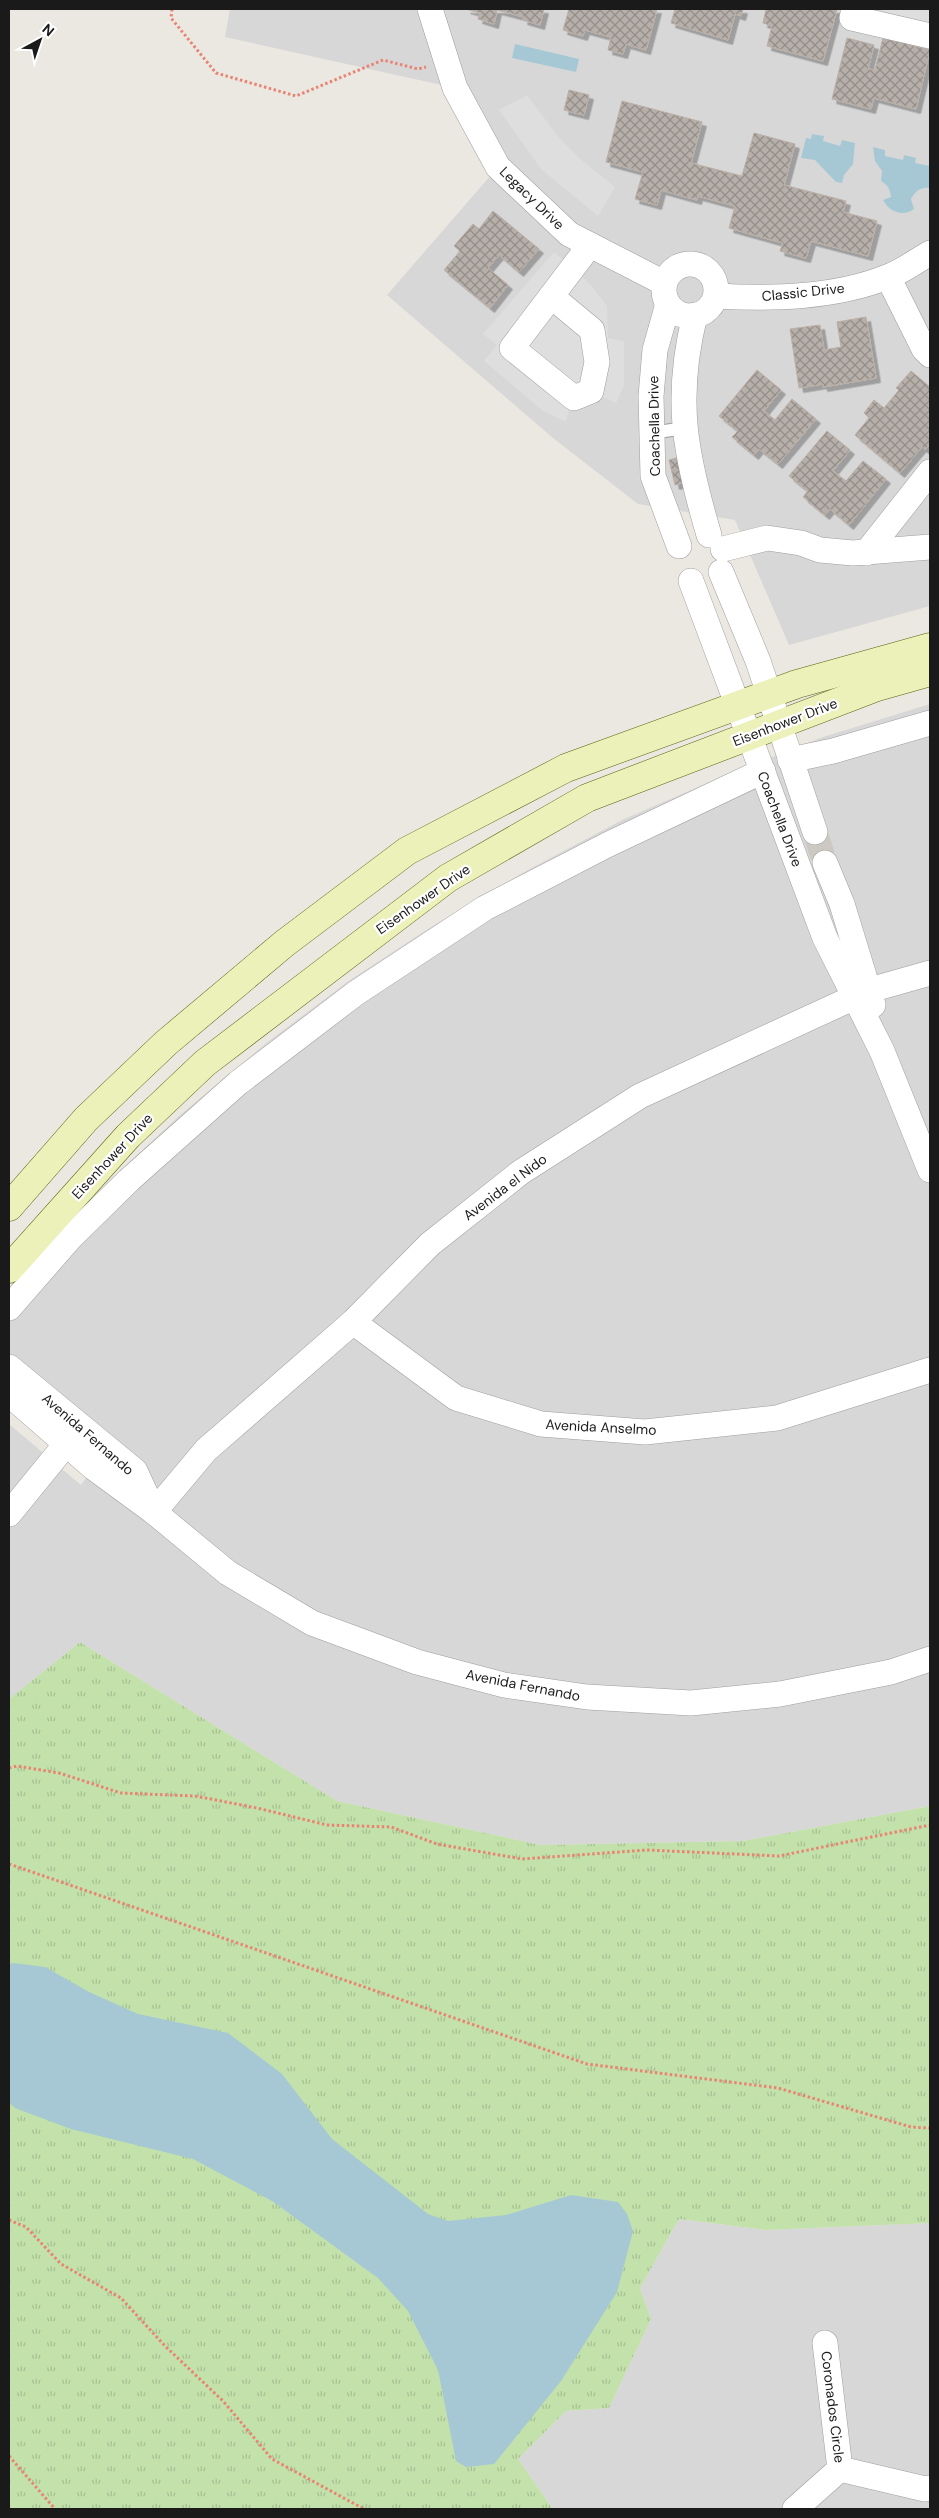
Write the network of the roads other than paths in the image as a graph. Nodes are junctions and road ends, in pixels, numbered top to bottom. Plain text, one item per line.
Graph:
1 (430, 9) edge
2 (854, 9) edge
3 (930, 36) edge
4 (590, 245) junction
5 (930, 252) edge
6 (888, 277) junction
7 (666, 294) junction
8 (551, 296) dead end
9 (716, 296) junction
10 (696, 315) junction
11 (930, 355) edge
12 (684, 428) junction
13 (652, 433) junction
14 (930, 472) edge
15 (679, 546) junction
16 (930, 546) edge
17 (718, 552) junction
18 (866, 552) junction
19 (691, 581) junction
20 (930, 647) edge
21 (930, 672) edge
22 (768, 694) junction
23 (738, 705) junction
24 (930, 723) edge
25 (779, 725) junction
26 (749, 736) junction
27 (790, 760) junction
28 (762, 771) junction
29 (815, 832) tunnel mouth
30 (825, 863) tunnel mouth
31 (824, 898) junction
32 (930, 973) edge
33 (862, 994) junction
34 (930, 1170) edge
35 (9, 1207) edge
36 (9, 1270) edge
37 (9, 1308) edge
38 (353, 1322) junction
39 (9, 1367) edge
40 (930, 1370) edge
41 (9, 1394) edge
42 (66, 1444) junction
43 (154, 1512) junction
44 (9, 1514) edge
45 (930, 1659) edge
46 (825, 2342) dead end
47 (840, 2469) junction
48 (930, 2488) edge
49 (795, 2509) edge

1 - 4 street, Legacy Drive
2 - 3 street
4 - 7 street, Legacy Drive
4 - 8 street
5 - 6 street, Classic Drive
6 - 9 street, Classic Drive
6 - 11 street
7 - 9 street
7 - 10 street
7 - 13 street, Coachella Drive
9 - 10 street
10 - 12 street, Coachella Drive
12 - 13 lane
12 - 17 street, Coachella Drive
13 - 15 street, Coachella Drive
14 - 18 street
15 - 17 street
15 - 19 street, Coachella Drive
16 - 18 street
17 - 18 street
17 - 19 street
17 - 22 street, Coachella Drive
19 - 23 street, Coachella Drive
20 - 22 main road, Eisenhower Drive
21 - 25 main road, Eisenhower Drive
22 - 23 main road, Eisenhower Drive
22 - 25 street, Coachella Drive
23 - 26 street, Coachella Drive
23 - 35 main road, Eisenhower Drive
24 - 27 street
25 - 26 main road, Eisenhower Drive
25 - 27 street, Coachella Drive
26 - 28 street, Coachella Drive
26 - 36 main road, Eisenhower Drive
27 - 29 street, Coachella Drive
28 - 31 street, Coachella Drive
28 - 37 street, Eisenhower Drive
30 - 31 street, Coachella Drive
31 - 33 street, Coachella Drive
32 - 33 street, Avenida el Nido
33 - 34 street, Coachella Drive
33 - 38 street, Avenida el Nido
38 - 40 street, Avenida Anselmo
38 - 43 street, Avenida el Nido
39 - 43 street, Avenida Fernando
41 - 42 street, Avenida Fernando
42 - 43 street, Avenida Fernando
42 - 44 street
43 - 45 street, Avenida Fernando
46 - 47 street, Coronados Circle
47 - 48 street, Coronados Circle
47 - 49 street

